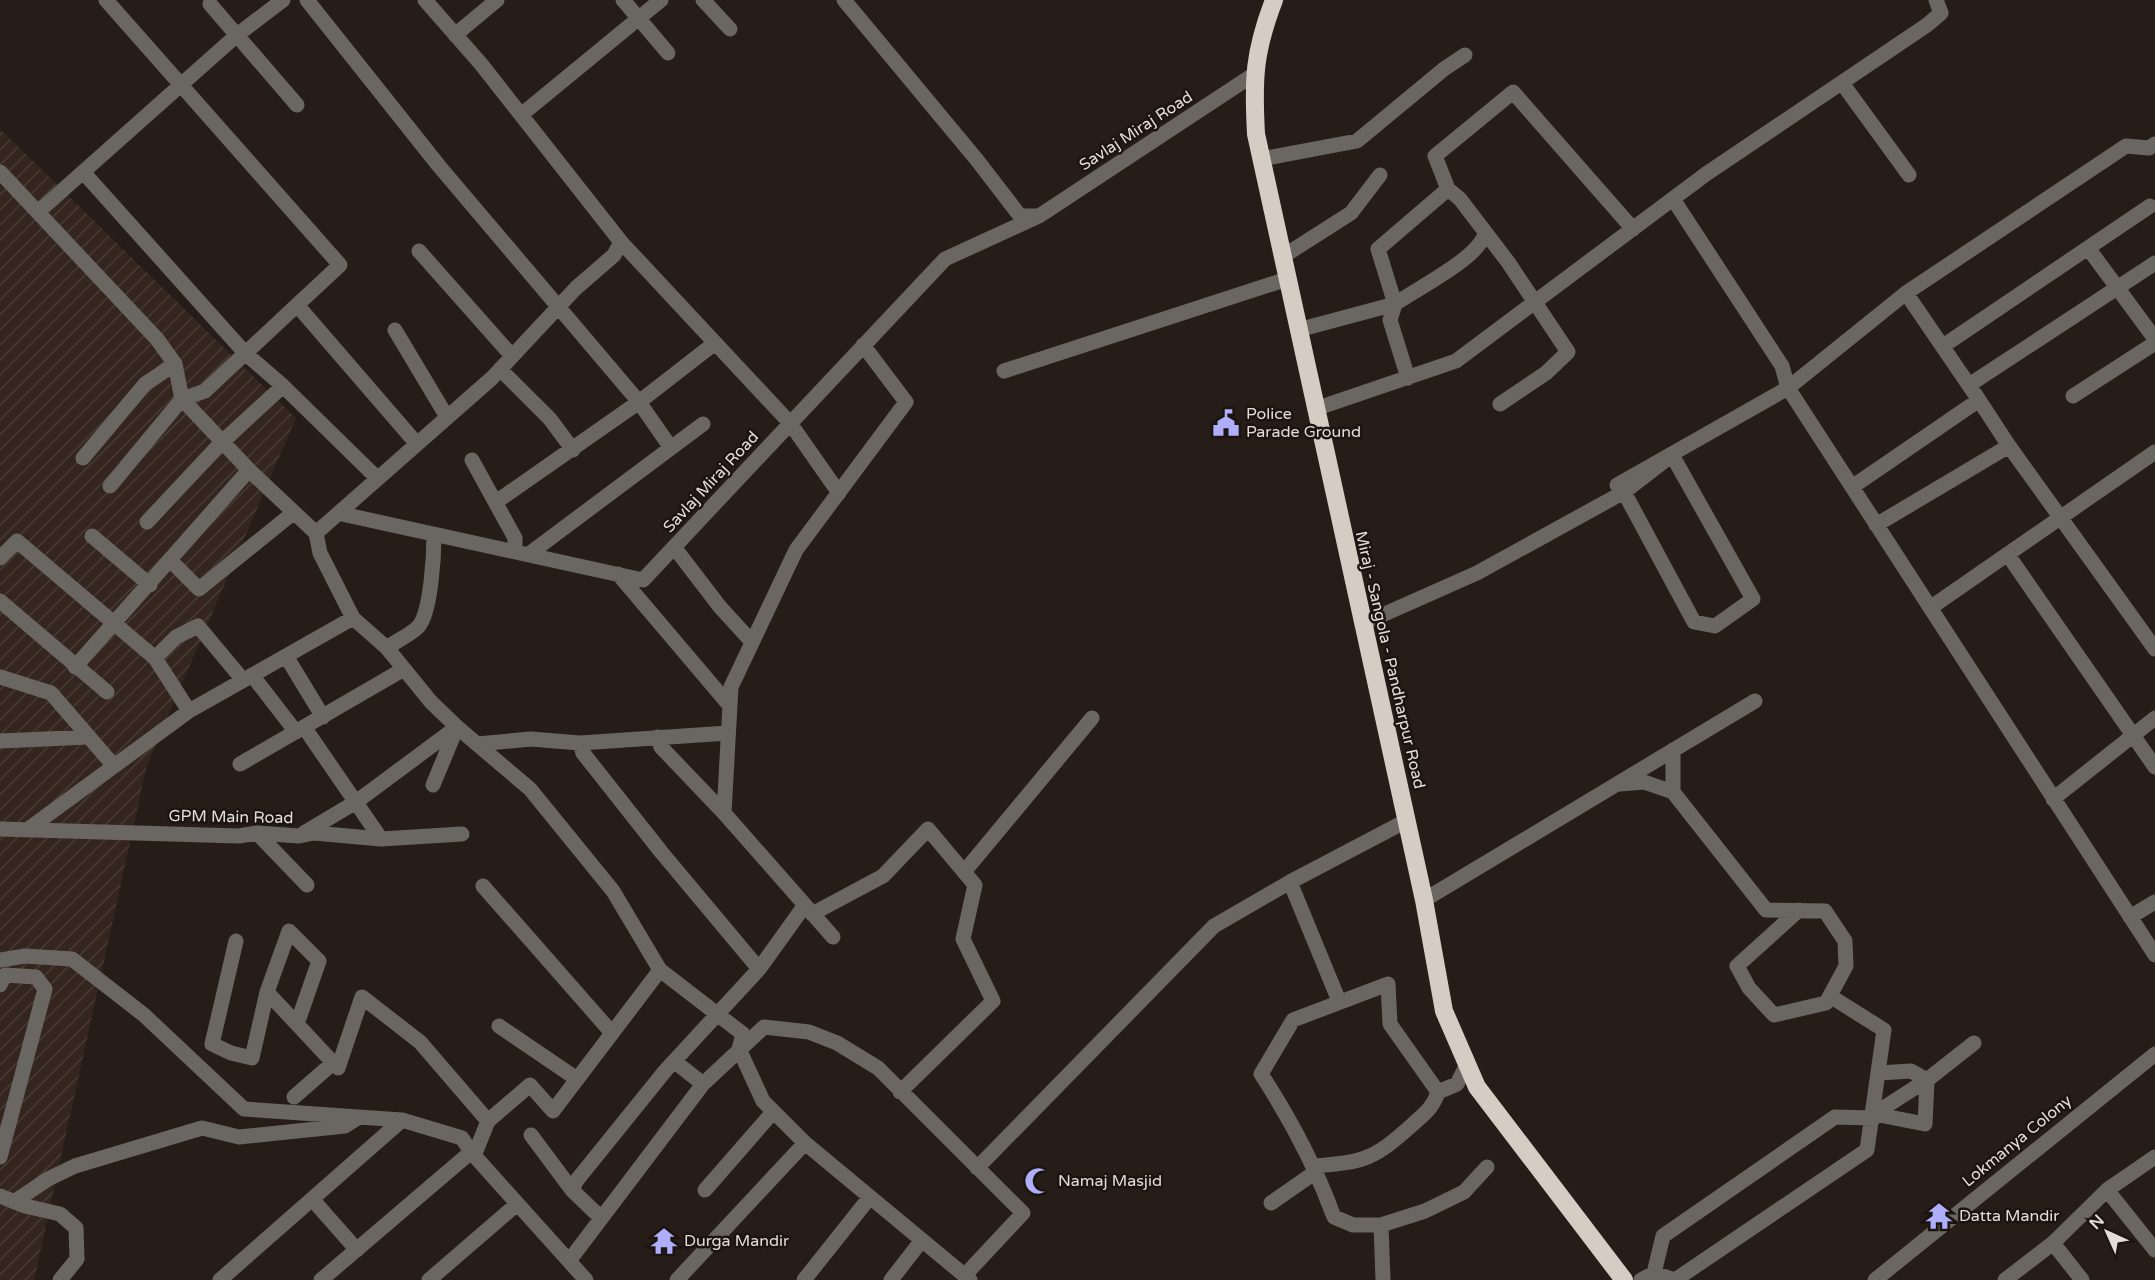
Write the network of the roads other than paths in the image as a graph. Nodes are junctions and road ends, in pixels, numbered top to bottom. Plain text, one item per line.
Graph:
1 (105, 0) edge
2 (283, 0) edge
3 (307, 0) edge
4 (425, 0) edge
5 (496, 0) edge
6 (623, 0) edge
7 (661, 0) edge
8 (703, 0) edge
9 (844, 0) edge
10 (1274, 0) edge
11 (1936, 0) edge
12 (210, 4) dead end
13 (638, 18) junction
14 (730, 29) dead end
15 (237, 35) junction
16 (455, 35) junction
17 (668, 53) dead end
18 (1465, 55) dead end
19 (1253, 75) junction
20 (1842, 82) junction
21 (181, 86) junction
22 (297, 105) dead end
23 (521, 115) junction
24 (2155, 144) edge
25 (1261, 159) junction
26 (0, 172) edge
27 (84, 173) junction
28 (1380, 175) dead end
29 (1909, 175) dead end
30 (1448, 189) junction
31 (1673, 199) junction
32 (2150, 206) dead end
33 (38, 212) junction
34 (1039, 216) junction
35 (1633, 228) junction
36 (1485, 234) junction
37 (621, 242) junction
38 (2088, 248) junction
39 (419, 250) dead end
40 (1282, 257) junction
41 (2155, 263) edge
42 (1287, 279) junction
43 (2118, 288) junction
44 (1906, 293) junction
45 (1536, 301) junction
46 (1395, 304) junction
47 (297, 305) junction
48 (558, 308) junction
49 (395, 330) dead end
50 (1298, 330) junction
51 (2155, 341) edge
52 (715, 343) junction
53 (864, 345) junction
54 (1943, 346) junction
55 (246, 354) junction
56 (512, 356) junction
57 (175, 364) junction
58 (500, 369) junction
59 (1004, 371) dead end
60 (1408, 378) junction
61 (1969, 385) junction
62 (283, 386) junction
63 (1788, 388) junction
64 (2073, 396) dead end
65 (182, 399) junction
66 (1979, 400) junction
67 (639, 402) junction
68 (1500, 404) dead end
69 (1315, 409) junction
70 (447, 417) junction
71 (790, 423) junction
72 (703, 424) dead end
73 (222, 442) junction
74 (417, 444) junction
75 (2009, 446) junction
76 (671, 448) junction
77 (573, 450) junction
78 (2155, 452) edge
79 (1672, 455) junction
80 (83, 458) dead end
81 (472, 460) dead end
82 (249, 470) junction
83 (377, 478) junction
84 (110, 486) dead end
85 (1852, 487) junction
86 (1624, 492) junction
87 (839, 493) junction
88 (496, 502) junction
89 (293, 513) junction
90 (342, 513) junction
91 (2061, 519) junction
92 (147, 522) dead end
93 (1876, 525) junction
94 (316, 533) junction
95 (434, 535) junction
96 (92, 536) dead end
97 (674, 547) junction
98 (522, 552) junction
99 (2008, 555) junction
100 (0, 558) edge
101 (170, 560) junction
102 (618, 574) junction
103 (150, 585) junction
104 (0, 601) edge
105 (1930, 608) junction
106 (353, 618) junction
107 (1362, 624) junction
108 (114, 625) junction
109 (752, 642) junction
110 (387, 648) junction
111 (2155, 649) edge
112 (286, 656) junction
113 (154, 658) junction
114 (75, 667) junction
115 (404, 669) junction
116 (0, 677) edge
117 (248, 678) junction
118 (107, 692) dead end
119 (1755, 701) dead end
120 (730, 706) junction
121 (189, 711) junction
122 (323, 717) junction
123 (1092, 718) dead end
124 (2155, 718) edge
125 (457, 727) junction
126 (300, 730) junction
127 (728, 733) junction
128 (2134, 734) junction
129 (89, 737) junction
130 (658, 737) junction
131 (0, 741) edge
132 (580, 743) junction
133 (477, 744) junction
134 (1673, 750) junction
135 (240, 764) dead end
136 (114, 766) junction
137 (2155, 767) edge
138 (1617, 784) junction
139 (433, 785) dead end
140 (1673, 792) junction
141 (2054, 799) junction
142 (356, 802) junction
143 (724, 813) junction
144 (1406, 821) junction
145 (0, 829) edge
146 (27, 830) junction
147 (256, 833) junction
148 (462, 834) dead end
149 (299, 836) junction
150 (381, 839) junction
151 (964, 872) junction
152 (1290, 882) junction
153 (307, 885) dead end
154 (483, 886) dead end
155 (1424, 900) junction
156 (2155, 902) edge
157 (809, 909) junction
158 (1799, 910) junction
159 (2130, 917) junction
160 (833, 937) dead end
161 (236, 941) dead end
162 (2155, 955) edge
163 (0, 960) edge
164 (759, 969) junction
165 (660, 970) junction
166 (0, 986) edge
167 (267, 992) junction
168 (1830, 996) junction
169 (1339, 1001) junction
170 (716, 1015) junction
171 (297, 1024) junction
172 (499, 1026) dead end
173 (612, 1033) junction
174 (1974, 1043) dead end
175 (739, 1049) junction
176 (2155, 1054) edge
177 (674, 1061) junction
178 (333, 1063) junction
179 (1467, 1064) junction
180 (1879, 1073) junction
181 (576, 1079) junction
182 (1927, 1080) junction
183 (703, 1084) junction
184 (900, 1092) junction
185 (1438, 1092) junction
186 (294, 1097) dead end
187 (773, 1112) junction
188 (1874, 1116) junction
189 (358, 1117) junction
190 (402, 1120) junction
191 (488, 1121) junction
192 (531, 1135) dead end
193 (805, 1143) junction
194 (472, 1154) junction
195 (0, 1157) edge
196 (2155, 1157) edge
197 (1487, 1167) dead end
198 (977, 1168) junction
199 (1316, 1169) junction
200 (572, 1190) junction
201 (705, 1190) dead end
202 (2107, 1190) junction
203 (870, 1197) junction
204 (7, 1199) edge
205 (312, 1199) junction
206 (1271, 1203) dead end
207 (518, 1204) junction
208 (601, 1218) junction
209 (1381, 1225) junction
210 (922, 1240) junction
211 (2052, 1243) junction
212 (357, 1250) junction
213 (2155, 1250) edge
214 (569, 1262) junction
215 (1647, 1277) edge
216 (967, 1278) edge
217 (582, 1279) edge
218 (60, 1280) edge
219 (220, 1280) edge
220 (321, 1280) edge
221 (429, 1280) edge
222 (677, 1280) edge
223 (804, 1280) edge
224 (891, 1280) edge
225 (1383, 1280) edge
226 (1624, 1280) edge
227 (1875, 1280) edge
228 (2005, 1280) edge
229 (2082, 1280) edge

1 - 21 street
2 - 15 street
3 - 48 street
4 - 16 street
5 - 16 street
6 - 13 street
7 - 13 street
8 - 14 street
9 - 34 street
10 - 19 highway, Miraj - Sangola - Pandharpur Road
11 - 20 street
12 - 15 street
13 - 17 street
13 - 23 street
15 - 21 street
15 - 22 street
16 - 23 street
18 - 25 street
19 - 25 highway, Miraj - Sangola - Pandharpur Road
19 - 34 street, Savlaj Miraj Road
20 - 29 street
20 - 31 street
21 - 27 street
21 - 47 street
23 - 37 street
24 - 44 street
25 - 40 highway, Miraj - Sangola - Pandharpur Road
26 - 33 street
27 - 33 street
27 - 55 street
28 - 40 street
30 - 35 street
30 - 36 street
30 - 46 street
31 - 35 street
31 - 63 street
32 - 38 street
33 - 57 street
34 - 53 street, Savlaj Miraj Road
35 - 45 street
36 - 45 street
36 - 46 street
37 - 48 street
37 - 52 street
38 - 43 street
38 - 54 street
39 - 56 street
40 - 42 highway, Miraj - Sangola - Pandharpur Road
41 - 43 street
42 - 50 highway, Miraj - Sangola - Pandharpur Road
42 - 59 street
43 - 51 street
43 - 61 street
44 - 54 street
44 - 63 street
45 - 60 street
45 - 68 street
46 - 50 street
46 - 60 street
47 - 55 street
47 - 74 street
48 - 56 street
48 - 67 street
49 - 70 street
50 - 69 highway, Miraj - Sangola - Pandharpur Road
51 - 64 street
52 - 67 street
52 - 71 street
53 - 71 street, Savlaj Miraj Road
53 - 87 street
54 - 61 street
55 - 62 street
55 - 65 street
56 - 58 street
57 - 65 street
57 - 80 street
58 - 70 street
58 - 77 street
60 - 69 street
61 - 66 street
62 - 73 street
62 - 83 street
63 - 79 street
63 - 85 street
65 - 73 street
65 - 84 street
66 - 75 street
66 - 85 street
67 - 76 street
67 - 77 street
69 - 107 highway, Miraj - Sangola - Pandharpur Road
70 - 74 street
71 - 87 street
71 - 97 street, Savlaj Miraj Road
72 - 76 street
73 - 82 street
73 - 92 street
74 - 83 street
75 - 91 street
75 - 93 street
76 - 98 street
77 - 88 street
78 - 91 street
79 - 86 street
79 - 86 street
81 - 88 street
82 - 89 street
82 - 101 street
83 - 90 street
85 - 93 street
86 - 107 street
87 - 109 street
88 - 98 street
89 - 94 street
89 - 101 street
90 - 94 street
90 - 95 street, Savlaj Miraj Road
91 - 99 street
91 - 111 street
93 - 105 street
94 - 106 street
95 - 98 street, Savlaj Miraj Road
95 - 110 street
96 - 103 street
97 - 102 street, Savlaj Miraj Road
97 - 109 street
98 - 102 street, Savlaj Miraj Road
99 - 105 street
99 - 128 street
100 - 108 street
101 - 103 street
102 - 120 street
103 - 108 street
104 - 114 street
105 - 141 street
106 - 110 street
106 - 112 street
107 - 144 highway, Miraj - Sangola - Pandharpur Road
108 - 113 street
108 - 114 street
109 - 120 street
110 - 115 street
112 - 117 street
112 - 122 street
113 - 117 street
113 - 121 street
114 - 118 street
115 - 122 street
115 - 125 street
116 - 129 street
117 - 121 street
117 - 126 street
119 - 134 street
120 - 127 street
121 - 136 street
122 - 126 street
123 - 151 street
124 - 128 street
125 - 133 street
125 - 139 street
125 - 142 street
126 - 135 street
126 - 142 street
127 - 130 street
127 - 143 street
128 - 137 street
128 - 141 street
129 - 131 street
129 - 136 street
130 - 132 street
130 - 143 street
132 - 133 street
132 - 164 street
133 - 165 street
134 - 138 street
134 - 140 street
136 - 146 street
138 - 140 street
138 - 155 street
140 - 158 street
141 - 159 street
142 - 149 street
142 - 150 street
143 - 157 street
144 - 152 street
144 - 155 highway, Miraj - Sangola - Pandharpur Road
145 - 146 street, GPM Main Road
146 - 147 street, GPM Main Road
147 - 149 street, GPM Main Road
147 - 153 street
148 - 150 street, GPM Main Road
149 - 150 street, GPM Main Road
151 - 157 street
151 - 184 street
152 - 169 street
152 - 198 street
154 - 173 street
155 - 179 highway, Miraj - Sangola - Pandharpur Road
156 - 159 street
157 - 160 street
157 - 164 street
158 - 168 street
158 - 168 street
159 - 162 street
161 - 167 street
163 - 189 street
164 - 170 street
165 - 170 street
165 - 173 street
166 - 195 street
167 - 171 street
167 - 171 street
168 - 180 street
169 - 185 street
169 - 199 street
170 - 175 street
170 - 177 street
171 - 178 street
172 - 181 street
173 - 181 street
174 - 182 street
175 - 183 street
175 - 184 street
175 - 187 street
176 - 227 street, Lokmanya Colony
177 - 183 street
177 - 200 street
178 - 186 street
178 - 191 street
179 - 185 street
179 - 226 highway, Miraj - Sangola - Pandharpur Road
180 - 182 street
180 - 188 street
181 - 191 street
182 - 188 street
182 - 188 street
183 - 208 street
184 - 198 street
185 - 199 street
187 - 193 street
187 - 201 street
188 - 215 street
188 - 215 street
189 - 190 street
189 - 204 street
190 - 194 street
190 - 205 street
191 - 194 street
192 - 200 street
193 - 203 street
193 - 222 street
194 - 207 street
194 - 212 street
196 - 202 street
197 - 209 street
198 - 216 street
199 - 206 street
199 - 209 street
200 - 208 street
202 - 211 street
202 - 213 street
203 - 210 street
203 - 223 street
204 - 218 street
205 - 212 street
205 - 219 street
207 - 214 street
207 - 221 street
208 - 214 street
209 - 225 street
210 - 216 street
210 - 224 street
211 - 228 street
211 - 229 street
212 - 220 street
214 - 217 street

